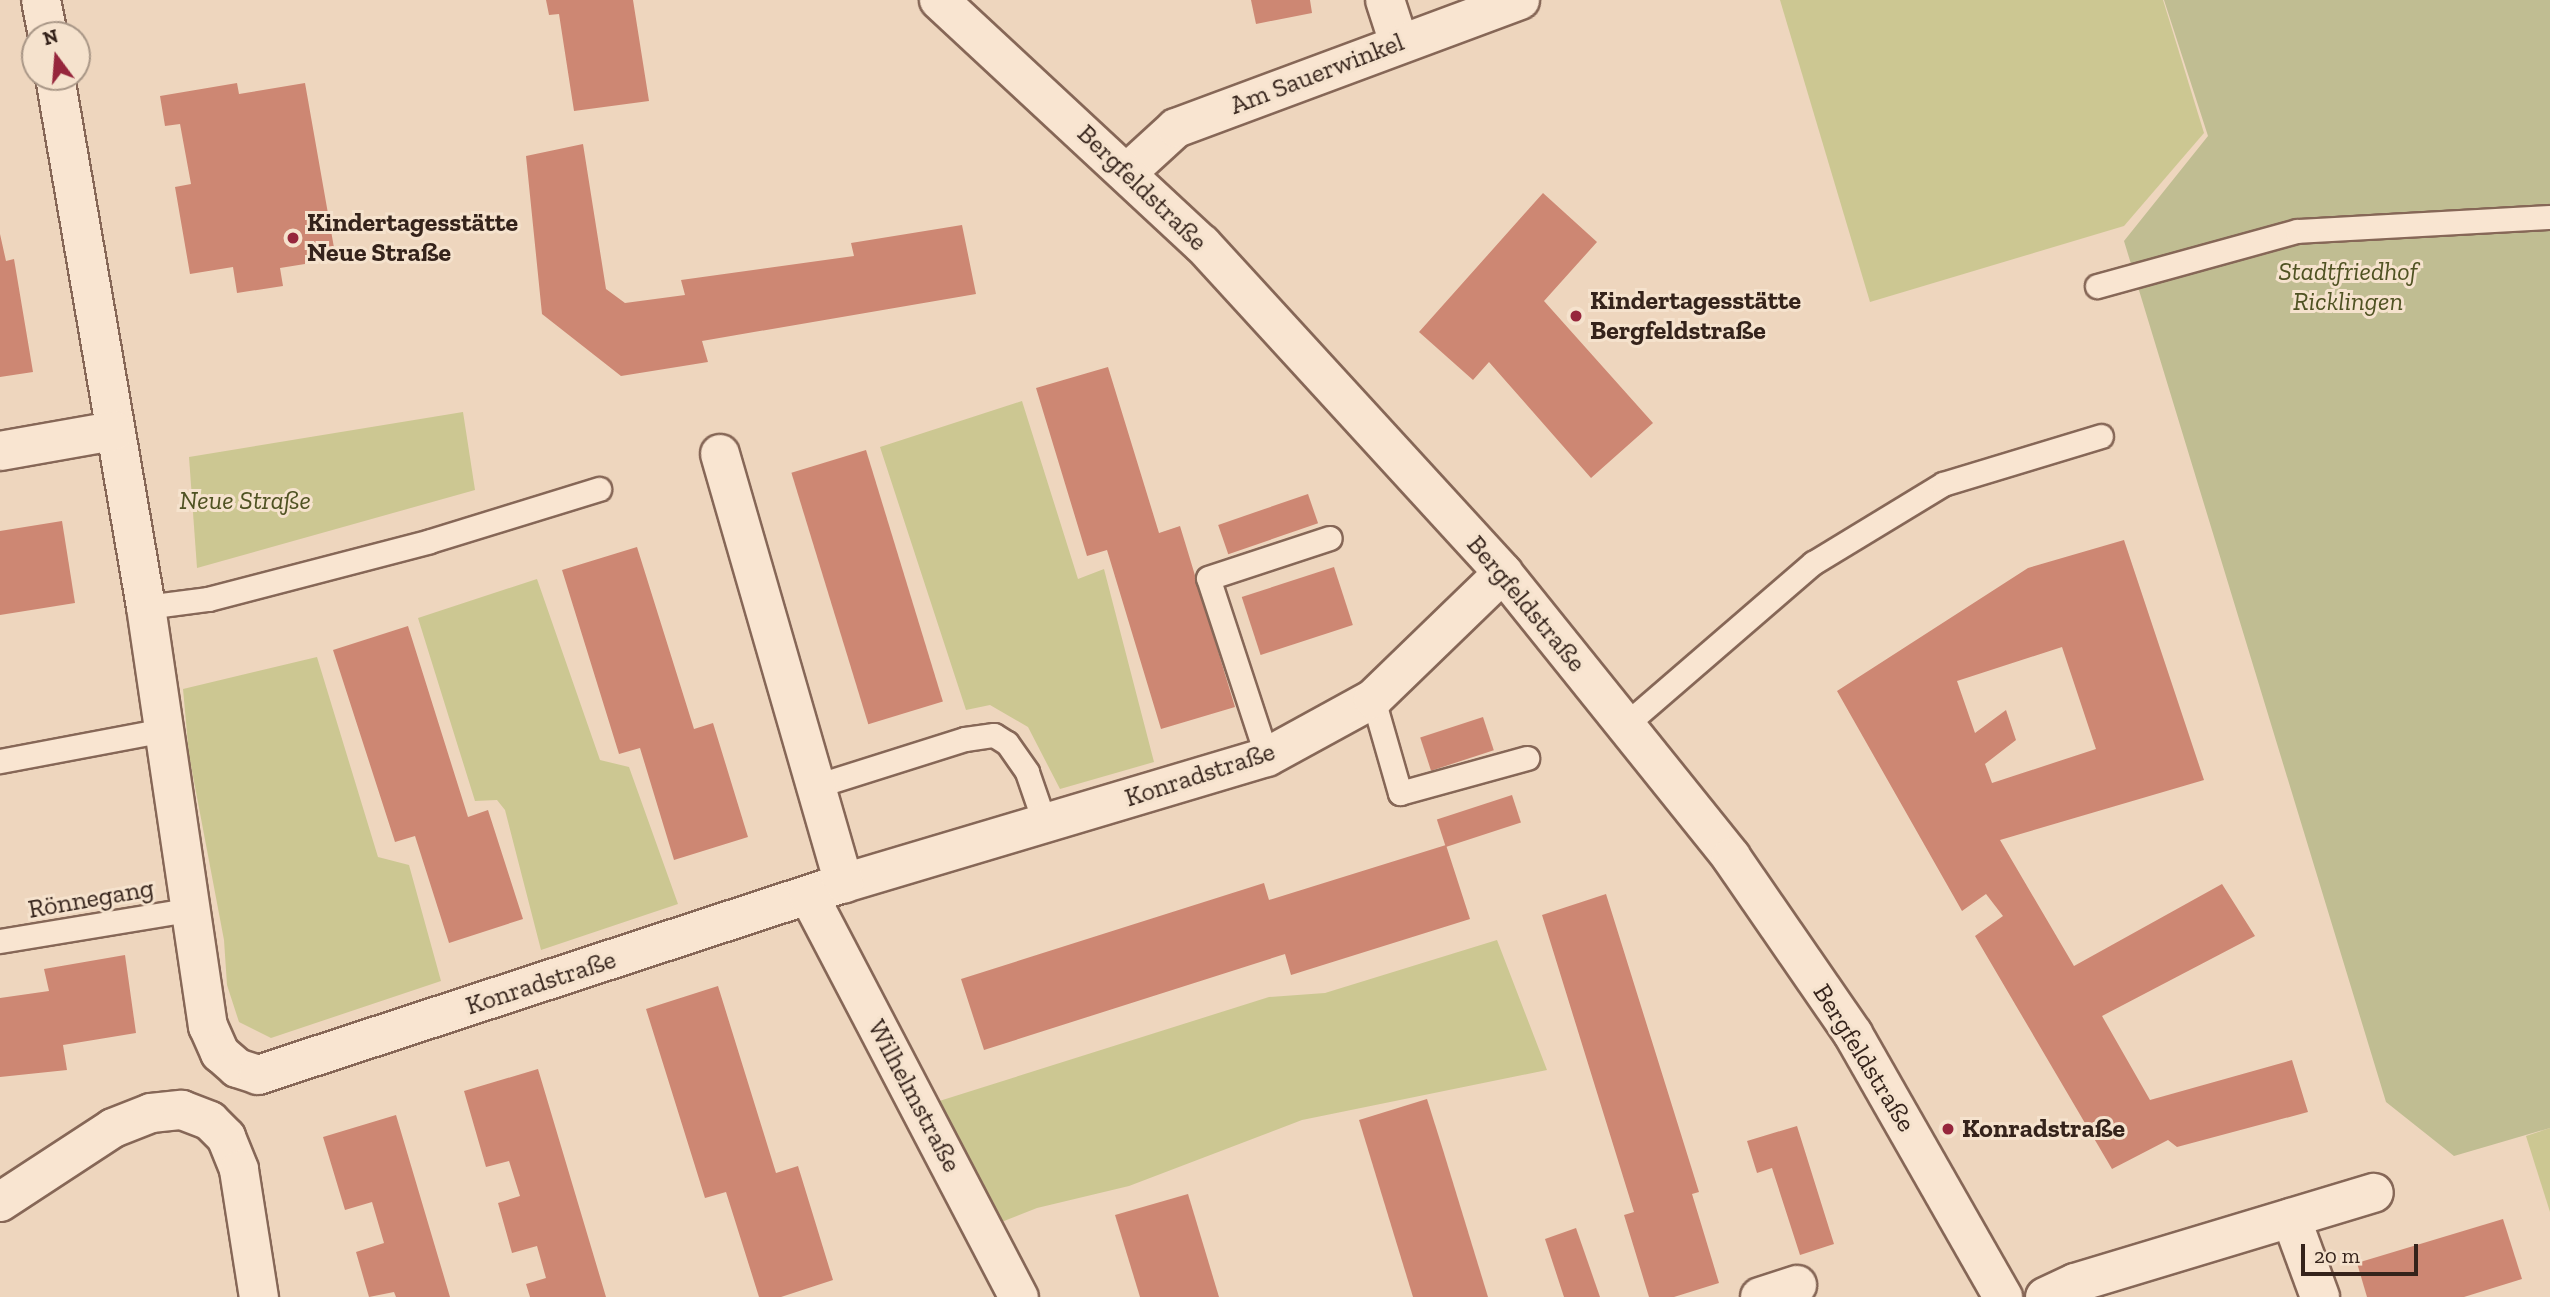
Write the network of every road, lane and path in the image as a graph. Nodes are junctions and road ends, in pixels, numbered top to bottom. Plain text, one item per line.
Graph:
1 (41, 0) edge
2 (939, 0) edge
3 (1385, 0) edge
4 (1520, 0) edge
5 (45, 21) edge
6 (1399, 43) junction
7 (57, 91) edge
8 (1128, 172) junction
9 (2550, 217) edge
10 (2097, 286) dead end
11 (114, 431) junction
12 (2101, 436) dead end
13 (0, 451) edge
14 (720, 454) dead end
15 (599, 489) dead end
16 (1330, 538) dead end
17 (1503, 573) junction
18 (146, 607) junction
19 (1373, 699) junction
20 (1624, 726) junction
21 (164, 730) junction
22 (1267, 757) junction
23 (1527, 758) dead end
24 (0, 761) edge
25 (816, 786) junction
26 (1045, 824) junction
27 (844, 883) junction
28 (809, 896) junction
29 (192, 909) junction
30 (0, 942) edge
31 (2374, 1193) dead end
32 (0, 1202) edge
33 (2291, 1218) junction
34 (1797, 1285) dead end
35 (259, 1297) edge
36 (1019, 1297) edge
37 (1760, 1297) edge
38 (2003, 1297) edge
39 (2045, 1297) edge
40 (2320, 1297) edge

1 - 5 street
2 - 8 street, Bergfeldstraße
3 - 6 street
4 - 6 street, Am Sauerwinkel
6 - 8 street, Am Sauerwinkel
7 - 11 street
8 - 17 street, Bergfeldstraße
9 - 10 lane
11 - 13 street
11 - 18 street
12 - 20 lane
14 - 25 street
15 - 18 lane
16 - 22 lane
17 - 19 street, Konradstraße
17 - 20 street, Bergfeldstraße
18 - 21 street
19 - 22 street, Konradstraße
19 - 23 lane
20 - 38 street, Bergfeldstraße
21 - 24 lane
21 - 29 street
22 - 26 street, Konradstraße
25 - 26 lane
25 - 27 street
26 - 27 street, Konradstraße
27 - 28 street, Konradstraße
28 - 29 street, Konradstraße
28 - 36 street, Wilhelmstraße
29 - 30 lane, Rönnegang
31 - 33 street
32 - 35 street
33 - 39 street
33 - 40 street
34 - 37 street

